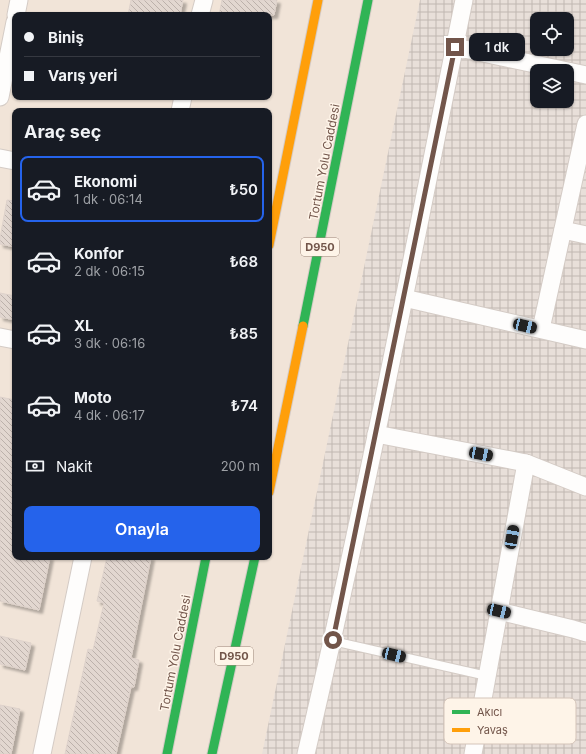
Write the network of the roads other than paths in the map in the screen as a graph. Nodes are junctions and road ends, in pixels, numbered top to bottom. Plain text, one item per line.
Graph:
1 (19, 0) edge
2 (204, 0) edge
3 (318, 0) edge
4 (368, 0) edge
5 (464, 0) edge
6 (17, 12) edge
7 (201, 12) edge
8 (12, 37) edge
9 (455, 47) junction
10 (586, 75) edge
11 (0, 97) edge
12 (586, 124) edge
13 (0, 158) edge
14 (12, 160) edge
15 (274, 190) edge
16 (272, 212) edge
17 (563, 230) junction
18 (586, 235) edge
19 (404, 298) junction
20 (541, 329) junction
21 (0, 337) edge
22 (12, 339) edge
23 (586, 340) edge
24 (376, 434) junction
25 (526, 463) junction
26 (272, 478) edge
27 (586, 486) edge
28 (82, 560) edge
29 (205, 560) edge
30 (254, 560) edge
31 (499, 611) junction
32 (586, 633) edge
33 (333, 640) junction
34 (487, 676) junction
35 (483, 698) edge
36 (475, 744) edge
37 (42, 754) edge
38 (167, 754) edge
39 (212, 754) edge
40 (306, 754) edge
41 (473, 754) edge

1 - 6 street
2 - 7 street
3 - 15 highway
4 - 26 highway, Tortum Yolu Caddesi / D950
5 - 9 street
8 - 11 street
9 - 10 street
9 - 19 street
12 - 17 street
13 - 14 street
15 - 16 highway
17 - 18 street
17 - 20 street
19 - 20 street
19 - 24 street
20 - 23 street
21 - 22 street
24 - 25 street
24 - 33 street
25 - 27 street
25 - 31 street
28 - 37 street
29 - 38 highway, Tortum Yolu Caddesi
30 - 39 highway, D950
31 - 32 street
31 - 34 street
33 - 34 lane
33 - 40 street
34 - 35 street
36 - 41 street

